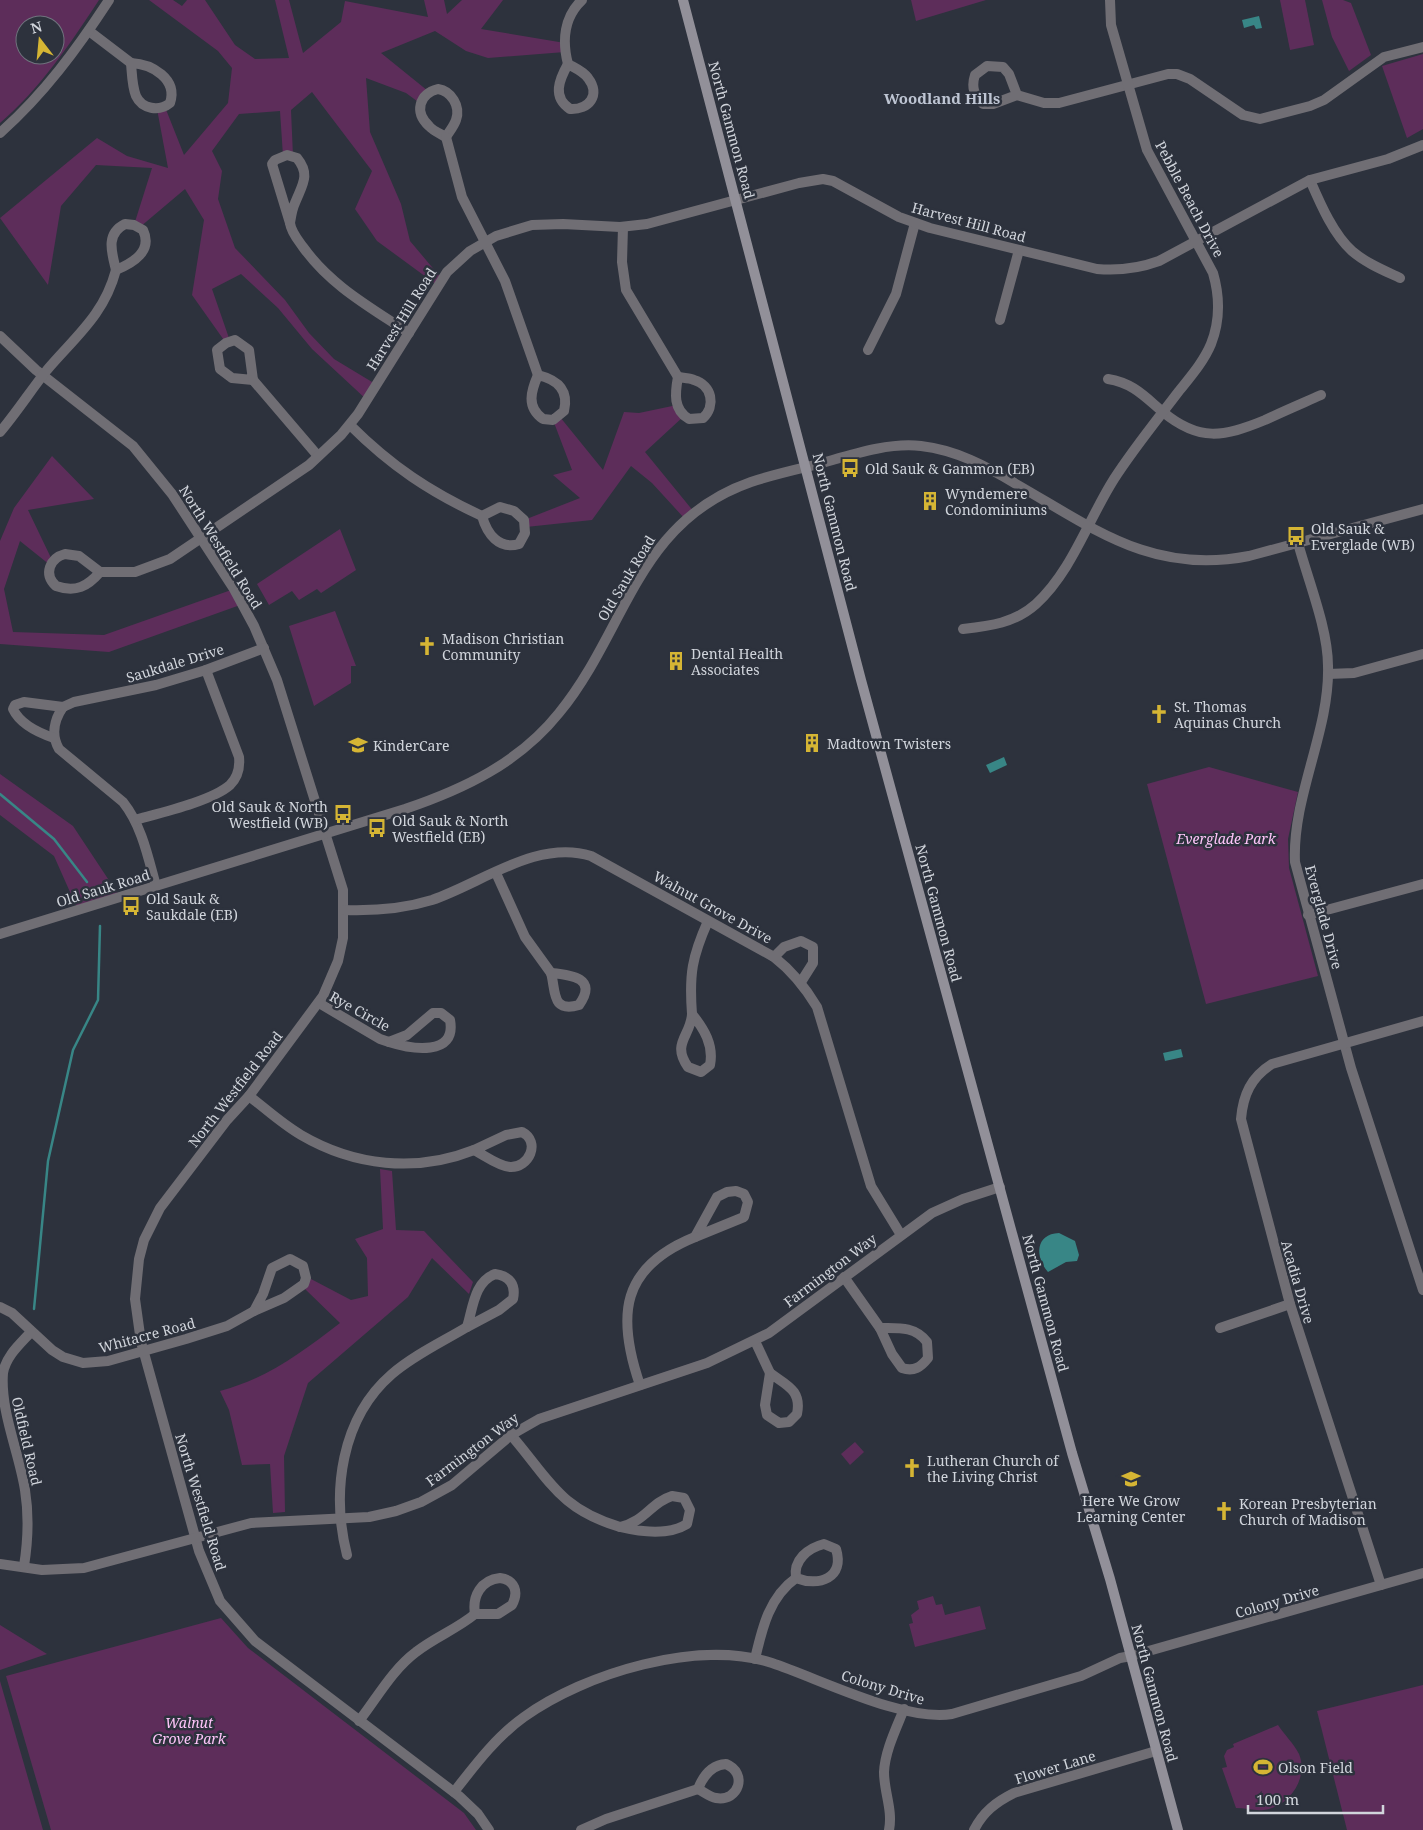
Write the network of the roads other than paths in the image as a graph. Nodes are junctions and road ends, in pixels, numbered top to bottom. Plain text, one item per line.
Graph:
1 (109, 0) edge
2 (582, 0) edge
3 (683, 0) edge
4 (1110, 0) edge
5 (90, 31) junction
6 (1423, 46) edge
7 (131, 63) junction
8 (568, 64) junction
9 (1127, 85) junction
10 (1017, 95) junction
11 (0, 133) edge
12 (446, 138) junction
13 (1423, 145) edge
14 (1310, 180) junction
15 (736, 200) junction
16 (290, 223) junction
17 (915, 223) junction
18 (623, 227) junction
19 (486, 242) junction
20 (1197, 242) junction
21 (1020, 250) junction
22 (116, 270) junction
23 (1400, 278) dead end
24 (1000, 320) dead end
25 (409, 333) junction
26 (0, 336) edge
27 (868, 350) dead end
28 (538, 375) junction
29 (43, 376) junction
30 (678, 377) junction
31 (1108, 379) dead end
32 (254, 380) junction
33 (1321, 395) dead end
34 (1163, 412) junction
35 (350, 425) junction
36 (0, 432) edge
37 (318, 456) junction
38 (807, 467) junction
39 (1423, 509) edge
40 (482, 516) junction
41 (1088, 525) junction
42 (201, 537) junction
43 (1298, 543) junction
44 (100, 572) junction
45 (963, 629) dead end
46 (264, 648) junction
47 (1423, 654) edge
48 (206, 670) junction
49 (1328, 674) junction
50 (63, 707) junction
51 (54, 738) junction
52 (136, 820) junction
53 (326, 834) junction
54 (496, 873) junction
55 (1423, 884) edge
56 (156, 886) junction
57 (344, 910) junction
58 (1308, 915) junction
59 (708, 921) junction
60 (0, 934) edge
61 (774, 957) junction
62 (551, 973) dead end
63 (800, 982) junction
64 (318, 1003) junction
65 (692, 1014) junction
66 (1423, 1021) edge
67 (389, 1042) junction
68 (1343, 1043) junction
69 (249, 1096) junction
70 (474, 1150) junction
71 (1000, 1187) junction
72 (901, 1235) junction
73 (695, 1237) junction
74 (844, 1277) junction
75 (1423, 1290) edge
76 (1290, 1304) junction
77 (0, 1308) edge
78 (254, 1311) junction
79 (467, 1327) junction
80 (880, 1328) junction
81 (1220, 1328) dead end
82 (31, 1332) junction
83 (755, 1341) junction
84 (143, 1351) junction
85 (770, 1373) junction
86 (640, 1385) junction
87 (511, 1435) junction
88 (340, 1518) junction
89 (620, 1527) junction
90 (196, 1538) junction
91 (347, 1555) dead end
92 (0, 1564) edge
93 (24, 1566) junction
94 (1423, 1573) edge
95 (796, 1578) junction
96 (1381, 1585) junction
97 (475, 1614) junction
98 (1131, 1656) junction
99 (755, 1659) junction
100 (904, 1710) junction
101 (359, 1721) junction
102 (1156, 1751) junction
103 (698, 1789) dead end
104 (454, 1792) junction
105 (489, 1830) edge
106 (581, 1830) edge
107 (889, 1830) edge
108 (974, 1830) edge
109 (1178, 1830) edge

1 - 5 street
2 - 8 street
3 - 15 main road, North Gammon Road
4 - 9 street, Pebble Beach Drive
5 - 7 street
5 - 11 street
6 - 9 street
7 - 7 street
8 - 8 street
9 - 10 street
9 - 20 street, Pebble Beach Drive
10 - 10 street
12 - 12 street
12 - 19 street
13 - 14 street, Harvest Hill Road
14 - 20 street, Harvest Hill Road
14 - 23 street
15 - 17 street, Harvest Hill Road
15 - 18 street, Harvest Hill Road
15 - 38 main road, North Gammon Road
16 - 16 street
16 - 25 street
17 - 21 street, Harvest Hill Road
17 - 27 street
18 - 19 street, Harvest Hill Road
18 - 30 street
19 - 25 street, Harvest Hill Road
19 - 28 street
20 - 21 street, Harvest Hill Road
20 - 34 street, Pebble Beach Drive
21 - 24 street
22 - 22 street
22 - 29 street
25 - 35 street, Harvest Hill Road
26 - 29 street, North Westfield Road
28 - 28 street
29 - 36 street
29 - 42 street, North Westfield Road
30 - 30 street
31 - 34 street
32 - 32 street
32 - 37 street
33 - 34 street
34 - 41 street, Pebble Beach Drive
35 - 37 street, Harvest Hill Road
35 - 40 street
37 - 42 street, Harvest Hill Road
38 - 41 street, Old Sauk Road
38 - 53 street, Old Sauk Road
38 - 71 main road, North Gammon Road
39 - 43 street, Old Sauk Road
40 - 40 street
41 - 43 street, Old Sauk Road
41 - 45 street, Pebble Beach Drive
42 - 44 street, Harvest Hill Road
42 - 46 street, North Westfield Road
43 - 49 street, Everglade Drive
44 - 44 street
46 - 48 street, Saukdale Drive
46 - 53 street, North Westfield Road
47 - 49 street
48 - 50 street, Saukdale Drive
48 - 52 street
49 - 58 street, Everglade Drive
50 - 51 street
50 - 51 street
51 - 52 street
52 - 56 street
53 - 56 street, Old Sauk Road
53 - 57 street, North Westfield Road
54 - 57 street, Walnut Grove Drive
54 - 59 street, Walnut Grove Drive
54 - 62 street
55 - 58 street
56 - 60 street, Old Sauk Road
57 - 64 street, North Westfield Road
58 - 68 street, Everglade Drive
59 - 61 street, Walnut Grove Drive
59 - 65 street
61 - 63 street, Walnut Grove Drive
61 - 63 street
63 - 72 street, Walnut Grove Drive
64 - 67 street, Rye Circle
64 - 69 street, North Westfield Road
65 - 65 street
66 - 68 street, Acadia Drive
67 - 67 street, Rye Circle
68 - 75 street, Everglade Drive
68 - 76 street, Acadia Drive
69 - 70 street
69 - 84 street, North Westfield Road
70 - 70 street
71 - 72 street, Farmington Way
71 - 98 main road, North Gammon Road
72 - 74 street, Farmington Way
73 - 73 street
73 - 86 street
74 - 80 street
74 - 83 street, Farmington Way
76 - 81 street
76 - 96 street, Acadia Drive
77 - 82 street, Whitacre Road
78 - 78 street, Whitacre Road
78 - 84 street, Whitacre Road
79 - 79 street
79 - 88 street
80 - 80 street
82 - 84 street, Whitacre Road
82 - 93 street, Oldfield Road
83 - 85 street
83 - 86 street, Farmington Way
84 - 90 street, North Westfield Road
85 - 85 street
86 - 87 street, Farmington Way
87 - 88 street, Farmington Way
87 - 89 street
88 - 90 street, Farmington Way
88 - 91 street
89 - 89 street
90 - 93 street, Farmington Way
90 - 101 street, North Westfield Road
92 - 93 street, Farmington Way
94 - 96 street, Colony Drive
95 - 95 street
95 - 99 street
96 - 98 street, Colony Drive
97 - 97 street
97 - 101 street
98 - 100 street, Colony Drive
98 - 102 main road, North Gammon Road
99 - 100 street, Colony Drive
99 - 104 street, Colony Drive
100 - 107 street
101 - 104 street, North Westfield Road
102 - 108 street, Flower Lane
102 - 109 main road, North Gammon Road
103 - 106 street
104 - 105 street, North Westfield Road

